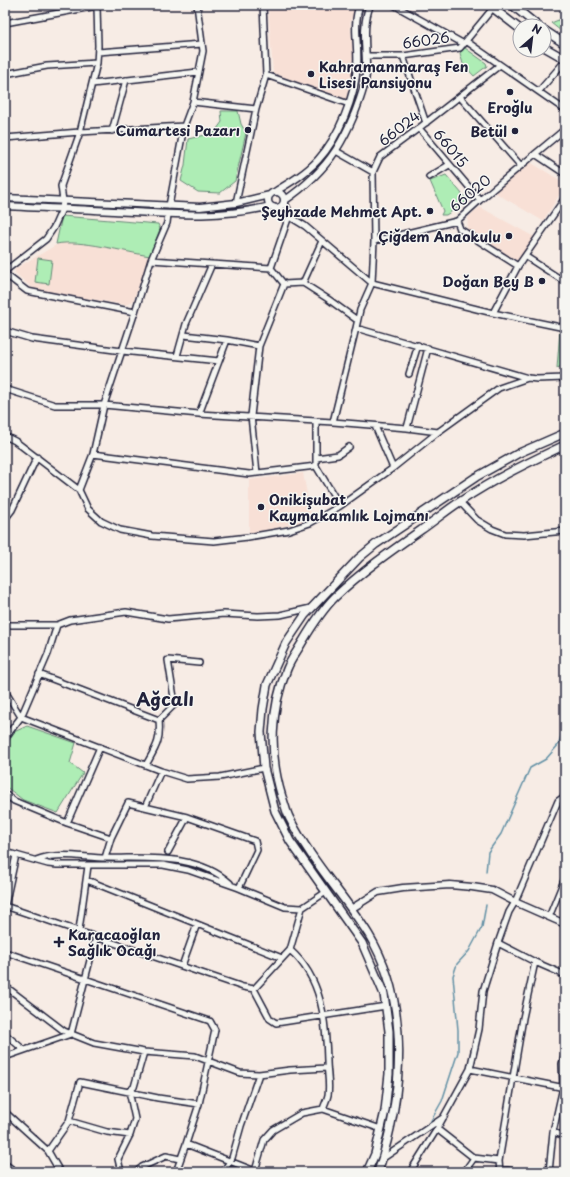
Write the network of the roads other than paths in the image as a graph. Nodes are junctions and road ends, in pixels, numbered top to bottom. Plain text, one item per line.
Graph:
1 (97, 5) edge
2 (104, 5) edge
3 (197, 5) edge
4 (263, 5) edge
5 (360, 5) edge
6 (370, 5) edge
7 (394, 5) edge
8 (513, 5) edge
9 (491, 7) edge
10 (528, 18) edge
11 (5, 23) edge
12 (512, 23) edge
13 (552, 35) edge
14 (465, 42) junction
15 (202, 44) junction
16 (565, 44) edge
17 (98, 52) junction
18 (552, 52) edge
19 (367, 56) junction
20 (403, 56) junction
21 (565, 60) edge
22 (97, 62) junction
23 (500, 65) junction
24 (198, 72) junction
25 (5, 74) edge
26 (266, 75) junction
27 (126, 80) junction
28 (92, 84) junction
29 (539, 91) junction
30 (460, 97) junction
31 (193, 102) junction
32 (349, 104) junction
33 (256, 109) junction
34 (565, 110) edge
35 (426, 123) junction
36 (184, 126) junction
37 (419, 128) junction
38 (565, 130) edge
39 (112, 131) junction
40 (80, 132) junction
41 (5, 138) edge
42 (336, 151) junction
43 (535, 154) junction
44 (449, 165) junction
45 (521, 166) junction
46 (373, 172) junction
47 (565, 174) edge
48 (429, 177) dead end
49 (276, 192) junction
50 (270, 195) junction
51 (5, 198) edge
52 (565, 198) edge
53 (480, 200) junction
54 (63, 201) junction
55 (284, 201) junction
56 (236, 203) junction
57 (5, 206) edge
58 (169, 206) junction
59 (273, 207) junction
60 (62, 209) junction
61 (168, 214) junction
62 (289, 216) junction
63 (458, 221) junction
64 (322, 241) junction
65 (374, 241) junction
66 (525, 256) junction
67 (151, 260) junction
68 (212, 264) junction
69 (518, 266) junction
70 (271, 268) junction
71 (5, 273) edge
72 (565, 280) edge
73 (303, 283) junction
74 (372, 283) junction
75 (284, 284) junction
76 (135, 312) junction
77 (494, 313) junction
78 (358, 320) junction
79 (356, 328) junction
80 (565, 328) edge
81 (5, 331) edge
82 (184, 335) junction
83 (227, 340) junction
84 (418, 345) junction
85 (259, 346) junction
86 (428, 348) junction
87 (122, 351) junction
88 (177, 356) junction
89 (219, 361) junction
90 (409, 374) dead end
91 (528, 378) junction
92 (565, 378) edge
93 (5, 389) edge
94 (104, 405) junction
95 (199, 414) junction
96 (251, 416) junction
97 (316, 421) junction
98 (334, 422) junction
99 (375, 426) junction
100 (407, 428) junction
101 (438, 432) junction
102 (565, 433) edge
103 (5, 436) edge
104 (565, 445) edge
105 (349, 447) dead end
106 (93, 454) junction
107 (37, 457) junction
108 (316, 458) junction
109 (316, 466) junction
110 (393, 468) junction
111 (257, 473) junction
112 (79, 490) junction
113 (460, 502) junction
114 (340, 506) junction
115 (5, 519) edge
116 (565, 530) edge
117 (311, 608) junction
118 (57, 625) junction
119 (5, 626) edge
120 (199, 663) dead end
121 (39, 674) junction
122 (5, 691) edge
123 (21, 717) junction
124 (159, 720) junction
125 (5, 738) edge
126 (100, 747) junction
127 (146, 765) junction
128 (264, 768) junction
129 (161, 771) junction
130 (5, 794) edge
131 (565, 796) edge
132 (558, 801) junction
133 (565, 803) edge
134 (145, 807) junction
135 (187, 817) junction
136 (67, 823) junction
137 (110, 838) junction
138 (5, 852) edge
139 (168, 852) dead end
140 (16, 855) junction
141 (105, 858) junction
142 (36, 860) junction
143 (88, 866) junction
144 (565, 878) edge
145 (87, 880) junction
146 (232, 885) junction
147 (239, 888) junction
148 (326, 892) junction
149 (516, 902) junction
150 (5, 906) edge
151 (302, 908) junction
152 (351, 909) junction
153 (549, 917) junction
154 (197, 924) junction
155 (565, 924) edge
156 (79, 930) junction
157 (96, 937) junction
158 (498, 943) junction
159 (290, 950) junction
160 (5, 952) edge
161 (282, 958) junction
162 (535, 962) junction
163 (182, 966) junction
164 (565, 974) edge
165 (86, 979) junction
166 (5, 986) edge
167 (254, 989) junction
168 (386, 1006) junction
169 (324, 1016) junction
170 (5, 1034) edge
171 (70, 1034) junction
172 (24, 1050) junction
173 (144, 1052) junction
174 (565, 1052) edge
175 (5, 1057) edge
176 (209, 1061) junction
177 (564, 1065) edge
178 (327, 1068) junction
179 (470, 1069) junction
180 (259, 1074) junction
181 (514, 1077) junction
182 (564, 1087) edge
183 (130, 1091) junction
184 (199, 1104) junction
185 (323, 1109) junction
186 (5, 1112) edge
187 (444, 1116) junction
188 (69, 1121) junction
189 (381, 1129) junction
190 (438, 1129) junction
191 (553, 1132) junction
192 (130, 1135) junction
193 (565, 1136) edge
194 (186, 1144) junction
195 (48, 1151) junction
196 (474, 1158) junction
197 (180, 1159) junction
198 (382, 1159) junction
199 (230, 1162) junction
200 (499, 1162) junction
201 (5, 1164) edge
202 (499, 1170) edge
203 (16, 1172) edge
204 (60, 1172) edge
205 (121, 1172) edge
206 (136, 1172) edge
207 (176, 1172) edge
208 (223, 1172) edge
209 (255, 1172) edge
210 (367, 1172) edge
211 (378, 1172) edge
212 (410, 1172) edge
213 (464, 1172) edge
214 (522, 1172) edge
215 (549, 1172) edge

1 - 2 street
1 - 11 street
1 - 17 street
3 - 15 street
4 - 26 street
5 - 32 street
6 - 19 street
7 - 14 street
8 - 10 main road
9 - 12 main road
9 - 14 street, 66026
13 - 16 main road
14 - 20 street, 66026
14 - 23 street
15 - 17 street
15 - 24 street
17 - 22 street
18 - 21 main road
19 - 20 street, 66026
19 - 42 street
20 - 35 street
21 - 29 street
22 - 25 street
22 - 28 street
23 - 29 street
23 - 30 street, 66024
24 - 27 street
24 - 31 street
26 - 32 street
26 - 33 street
27 - 28 street
27 - 39 street
28 - 40 street
29 - 34 street
30 - 35 street, 66024
30 - 45 street
31 - 33 street
31 - 36 street
32 - 49 street
33 - 56 street
35 - 37 street, 66024
36 - 39 street
36 - 58 street
37 - 44 street, 66015
37 - 46 street, 66024
38 - 43 street, 66020
39 - 40 street
40 - 41 street
40 - 54 street
42 - 46 street
42 - 55 street
43 - 45 street, 66020
43 - 47 street
44 - 48 street
44 - 53 street, 66015
45 - 53 street, 66020
46 - 65 street
49 - 50 street
49 - 55 street
50 - 56 street
50 - 59 street
51 - 54 street
52 - 66 street
53 - 63 street, 66020
54 - 58 street
54 - 60 street
55 - 59 street
55 - 62 street
56 - 58 street
57 - 60 street
59 - 61 street
59 - 62 street
60 - 61 street
60 - 71 street
61 - 67 street
62 - 64 street
62 - 70 street
63 - 65 street, 66020
63 - 69 street
64 - 73 street
64 - 74 street
65 - 74 street
66 - 69 street
66 - 72 street
67 - 68 street
67 - 76 street
68 - 70 street
68 - 82 street
69 - 77 street
70 - 75 street
71 - 76 street
73 - 75 street
73 - 78 street
74 - 77 street
74 - 78 street
75 - 85 street
76 - 87 street
77 - 80 street
78 - 79 street
79 - 84 street
79 - 98 street
81 - 87 street
82 - 83 street
82 - 88 street
83 - 85 street
83 - 89 street
84 - 86 street
84 - 90 street
85 - 96 street
86 - 91 street
86 - 100 street
87 - 88 street
87 - 94 street
88 - 89 street
89 - 95 street
91 - 92 street
91 - 101 street
93 - 94 street
94 - 95 street
94 - 106 street
95 - 96 street
96 - 97 street
96 - 111 street
97 - 98 street
97 - 108 street
98 - 99 street
99 - 100 street
99 - 110 street
100 - 101 street
101 - 110 street
102 - 117 main road
103 - 107 street
104 - 113 main road
105 - 108 street
106 - 111 street
106 - 112 street
107 - 112 street
107 - 115 street
108 - 109 street
109 - 111 street
109 - 114 street
110 - 114 street
112 - 114 street
113 - 116 street
113 - 152 main road
117 - 118 street
117 - 128 main road
118 - 119 street
118 - 121 street
120 - 124 street
121 - 123 street
121 - 124 street
122 - 123 street
123 - 125 street
123 - 126 street
124 - 127 street
126 - 127 street
126 - 136 street
127 - 129 street
128 - 129 street
128 - 148 main road
129 - 134 street
130 - 136 street
131 - 132 street
132 - 133 street
132 - 149 street
134 - 135 street
134 - 137 street
135 - 139 street
135 - 147 street
136 - 137 street
137 - 141 street
138 - 140 street
140 - 142 street
140 - 150 street
141 - 142 street
141 - 146 street
142 - 143 street
143 - 145 street
143 - 146 street
144 - 153 street
145 - 154 street
145 - 156 street
146 - 147 street
147 - 151 street
148 - 151 street
148 - 168 main road
149 - 152 street
149 - 153 street
149 - 158 street
150 - 156 street
151 - 159 street
152 - 198 main road
153 - 155 street
154 - 161 street
154 - 163 street
156 - 157 street
157 - 163 street
157 - 165 street
158 - 162 street
158 - 179 street
159 - 161 street
159 - 169 street
160 - 165 street
161 - 167 street
162 - 164 street
162 - 181 street
163 - 167 street
165 - 171 street
165 - 176 street
166 - 171 street
167 - 169 street
168 - 169 street
168 - 189 main road
169 - 178 street
170 - 172 street
171 - 172 street
171 - 173 street
172 - 175 street
173 - 176 street
173 - 183 street
174 - 177 street
176 - 180 street
176 - 184 street
177 - 182 street
178 - 180 street
178 - 185 street
179 - 181 street
179 - 187 street
180 - 199 street
181 - 182 street
181 - 200 street
182 - 191 street
183 - 184 street
183 - 188 street
183 - 192 street
184 - 194 street
185 - 189 street
185 - 209 street
186 - 195 street
187 - 190 street
187 - 198 street
188 - 192 street
188 - 195 street
189 - 210 main road
190 - 196 street
190 - 212 street
191 - 193 street
191 - 215 street
192 - 205 street
194 - 197 street
194 - 199 street
195 - 204 street
196 - 200 street
196 - 213 street
197 - 206 street
197 - 207 street
198 - 211 main road
199 - 208 street
199 - 209 street
200 - 202 street
201 - 203 street
202 - 214 street

